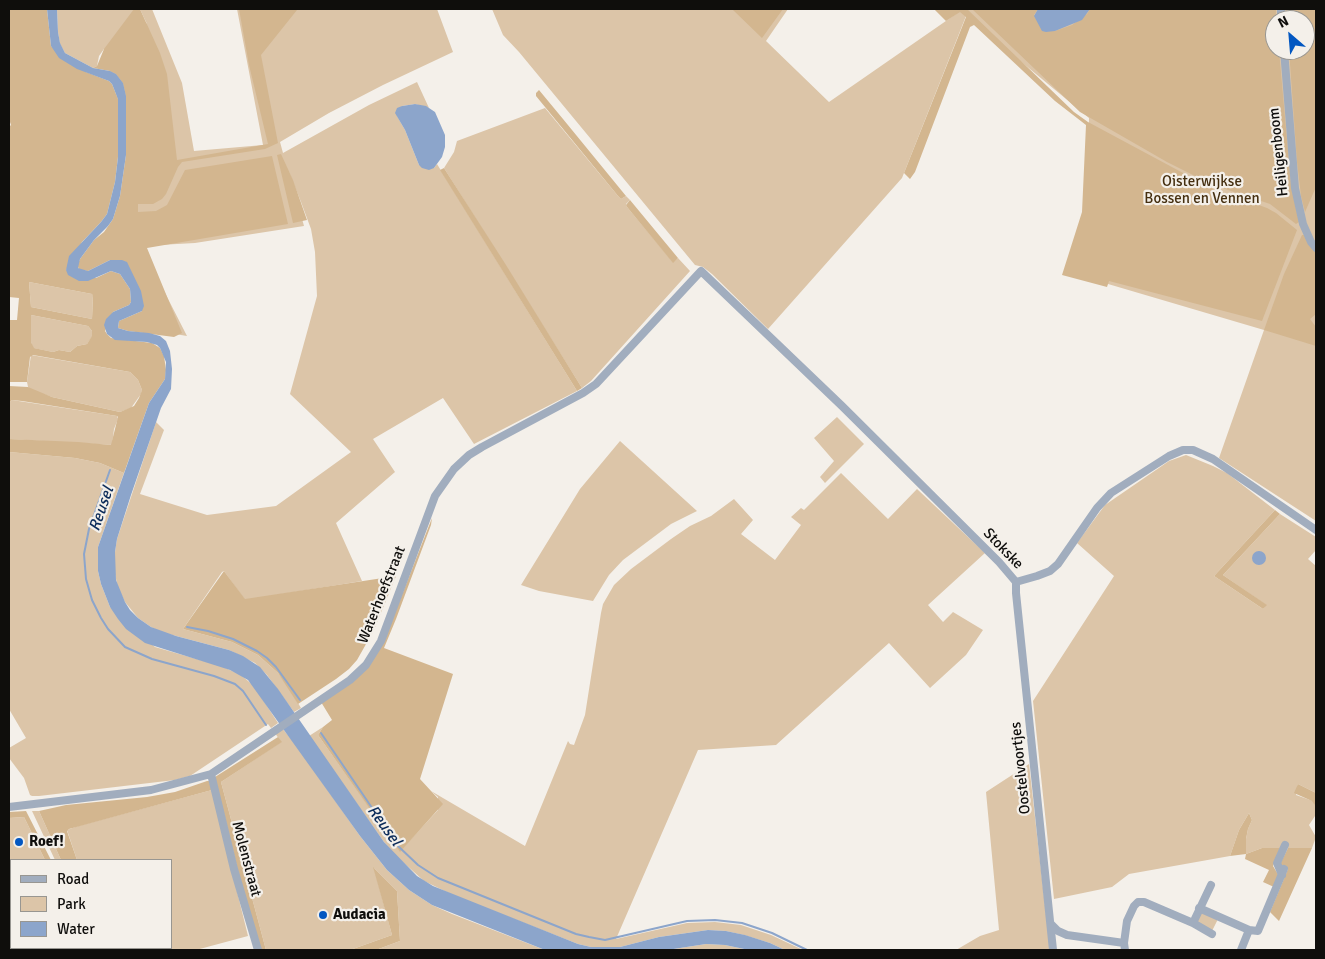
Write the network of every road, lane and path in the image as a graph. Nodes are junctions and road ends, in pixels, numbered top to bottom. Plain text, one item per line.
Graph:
1 (1285, 60) edge
2 (1316, 248) edge
3 (701, 271) joint
4 (1316, 530) edge
5 (1016, 582) junction
6 (211, 774) junction
7 (9, 807) edge
8 (1285, 845) dead end
9 (1211, 886) dead end
10 (1199, 908) junction
11 (1193, 923) junction
12 (1051, 924) junction
13 (1249, 930) junction
14 (1212, 934) dead end
15 (1124, 946) edge
16 (258, 950) edge
17 (1054, 950) edge
18 (1241, 950) edge

1 - 2 street, Heiligenboom
3 - 5 street, Stokske
3 - 6 street, Waterhoefstraat
4 - 5 street, Stokske
5 - 12 street, Oostelvoortjes
6 - 7 street, Waterhoefstraat
6 - 16 street, Molenstraat
8 - 13 street
9 - 10 street
10 - 11 street
10 - 13 street
11 - 14 street
11 - 15 street
12 - 15 street
12 - 17 street, Oostelvoortjes
13 - 18 street

